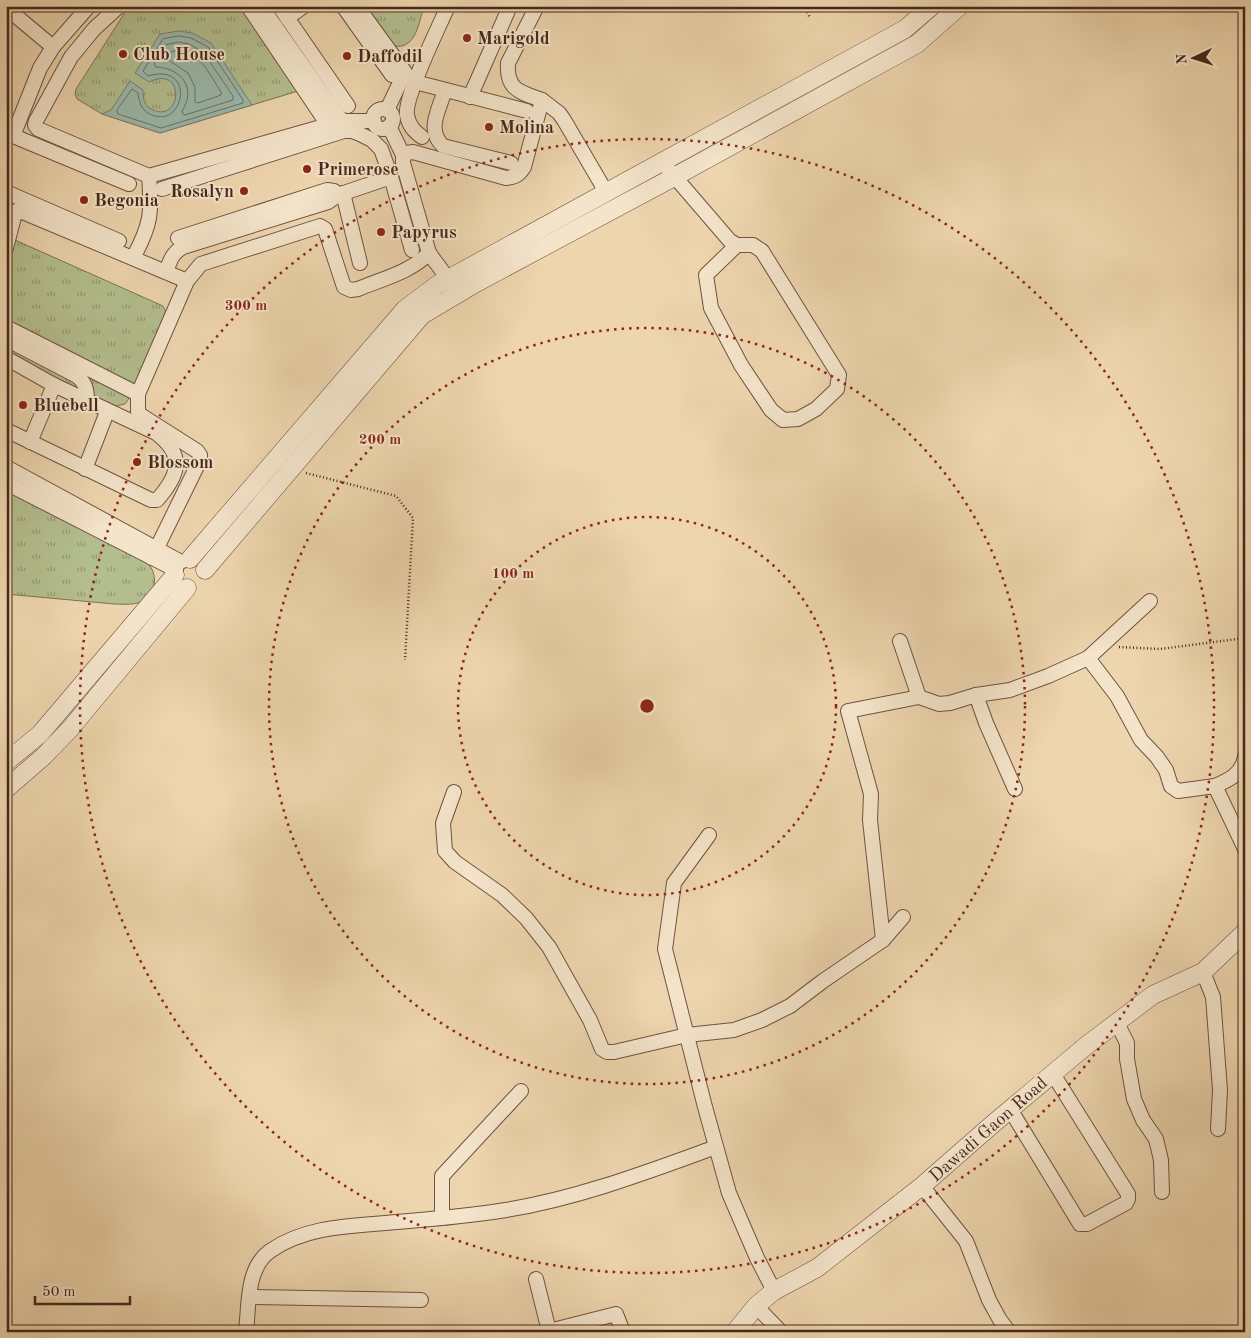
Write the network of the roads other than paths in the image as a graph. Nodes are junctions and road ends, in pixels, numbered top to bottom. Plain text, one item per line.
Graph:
1 (89, 6) edge
2 (119, 6) edge
3 (248, 6) edge
4 (261, 6) edge
5 (304, 6) edge
6 (343, 6) edge
7 (357, 6) edge
8 (442, 6) edge
9 (448, 6) edge
10 (510, 6) edge
11 (537, 6) edge
12 (932, 6) edge
13 (960, 6) edge
14 (10, 11) edge
15 (283, 12) edge
16 (53, 47) junction
17 (404, 76) junction
18 (445, 90) junction
19 (470, 97) junction
20 (542, 100) junction
21 (348, 106) dead end
22 (387, 110) junction
23 (527, 111) dead end
24 (342, 121) junction
25 (374, 121) junction
26 (328, 125) junction
27 (389, 126) junction
28 (10, 135) edge
29 (422, 137) dead end
30 (403, 155) junction
31 (662, 162) junction
32 (511, 163) dead end
33 (149, 176) junction
34 (391, 177) junction
35 (674, 177) junction
36 (129, 184) dead end
37 (162, 189) dead end
38 (6, 192) edge
39 (606, 192) junction
40 (340, 194) junction
41 (178, 238) dead end
42 (120, 241) dead end
43 (737, 245) junction
44 (6, 248) edge
45 (412, 250) dead end
46 (429, 253) junction
47 (133, 258) junction
48 (360, 263) dead end
49 (166, 272) junction
50 (448, 279) junction
51 (187, 281) junction
52 (459, 293) junction
53 (6, 327) edge
54 (6, 339) edge
55 (6, 358) edge
56 (54, 386) junction
57 (138, 394) junction
58 (87, 402) junction
59 (107, 412) junction
60 (6, 430) edge
61 (30, 442) junction
62 (6, 467) edge
63 (85, 469) junction
64 (31, 479) junction
65 (6, 483) edge
66 (24, 492) junction
67 (155, 554) junction
68 (180, 566) junction
69 (205, 570) junction
70 (187, 588) junction
71 (1150, 601) dead end
72 (900, 641) dead end
73 (1088, 658) junction
74 (976, 695) junction
75 (919, 697) junction
76 (1245, 757) edge
77 (6, 762) edge
78 (1215, 786) junction
79 (6, 789) edge
80 (1015, 789) dead end
81 (454, 792) dead end
82 (709, 835) dead end
83 (1245, 849) edge
84 (903, 917) dead end
85 (1245, 932) edge
86 (884, 940) junction
87 (1203, 972) junction
88 (1116, 1023) junction
89 (687, 1035) junction
90 (1052, 1074) junction
91 (521, 1091) dead end
92 (1010, 1109) junction
93 (1218, 1129) dead end
94 (716, 1147) junction
95 (922, 1186) junction
96 (1162, 1192) dead end
97 (442, 1218) junction
98 (536, 1279) dead end
99 (774, 1291) junction
100 (250, 1297) junction
101 (421, 1300) dead end
102 (756, 1306) junction
103 (246, 1330) edge
104 (623, 1332) edge
105 (735, 1332) edge
106 (780, 1332) edge
107 (1009, 1332) edge

1 - 16 street
2 - 33 street
3 - 26 street
4 - 24 street
5 - 15 street
6 - 17 street
7 - 17 street
8 - 17 street
9 - 17 street
10 - 19 street
11 - 20 street
12 - 31 street
13 - 35 street
14 - 16 street
15 - 21 street
16 - 28 street
17 - 18 street
17 - 22 street
17 - 29 street
18 - 19 street
18 - 32 street
19 - 23 street
20 - 30 street
20 - 39 street
22 - 25 street
22 - 27 street
24 - 25 street
24 - 26 street
25 - 27 street
26 - 33 street
27 - 30 street
28 - 36 street
30 - 46 street
31 - 35 street
31 - 39 street
33 - 47 street
34 - 37 street
34 - 40 street
34 - 45 street
35 - 43 street
35 - 52 street
38 - 42 street
39 - 50 street
40 - 41 street
40 - 48 street
40 - 49 street
43 - 43 street
44 - 47 street
46 - 50 street
46 - 51 street
47 - 49 street
49 - 51 street
50 - 52 street
50 - 68 street
51 - 57 street
52 - 69 street
53 - 57 street
54 - 58 street
55 - 56 street
56 - 58 street
56 - 61 street
57 - 67 street
58 - 59 street
59 - 63 street
59 - 63 street
60 - 61 street
61 - 63 street
62 - 64 street
64 - 66 street
64 - 67 street
65 - 66 street
66 - 67 street
67 - 68 street
68 - 69 street
68 - 70 street
68 - 77 street
69 - 70 street
70 - 79 street
71 - 73 street
72 - 75 street
73 - 74 street
73 - 78 street
74 - 75 street
74 - 80 street
75 - 86 street
76 - 78 street
78 - 83 street
81 - 89 street
82 - 89 street
84 - 86 street
85 - 87 street, Dawadi Gaon Road
86 - 89 street
87 - 88 street, Dawadi Gaon Road
87 - 93 street
88 - 90 street, Dawadi Gaon Road
88 - 96 street
89 - 94 street
90 - 92 street, Dawadi Gaon Road
90 - 92 street
91 - 97 street
92 - 95 street, Dawadi Gaon Road
94 - 97 street
94 - 99 street
95 - 99 street, Dawadi Gaon Road
95 - 107 street
97 - 100 street
98 - 104 street
99 - 102 street, Dawadi Gaon Road
100 - 101 street
100 - 103 street
102 - 105 street, Dawadi Gaon Road
102 - 106 street

